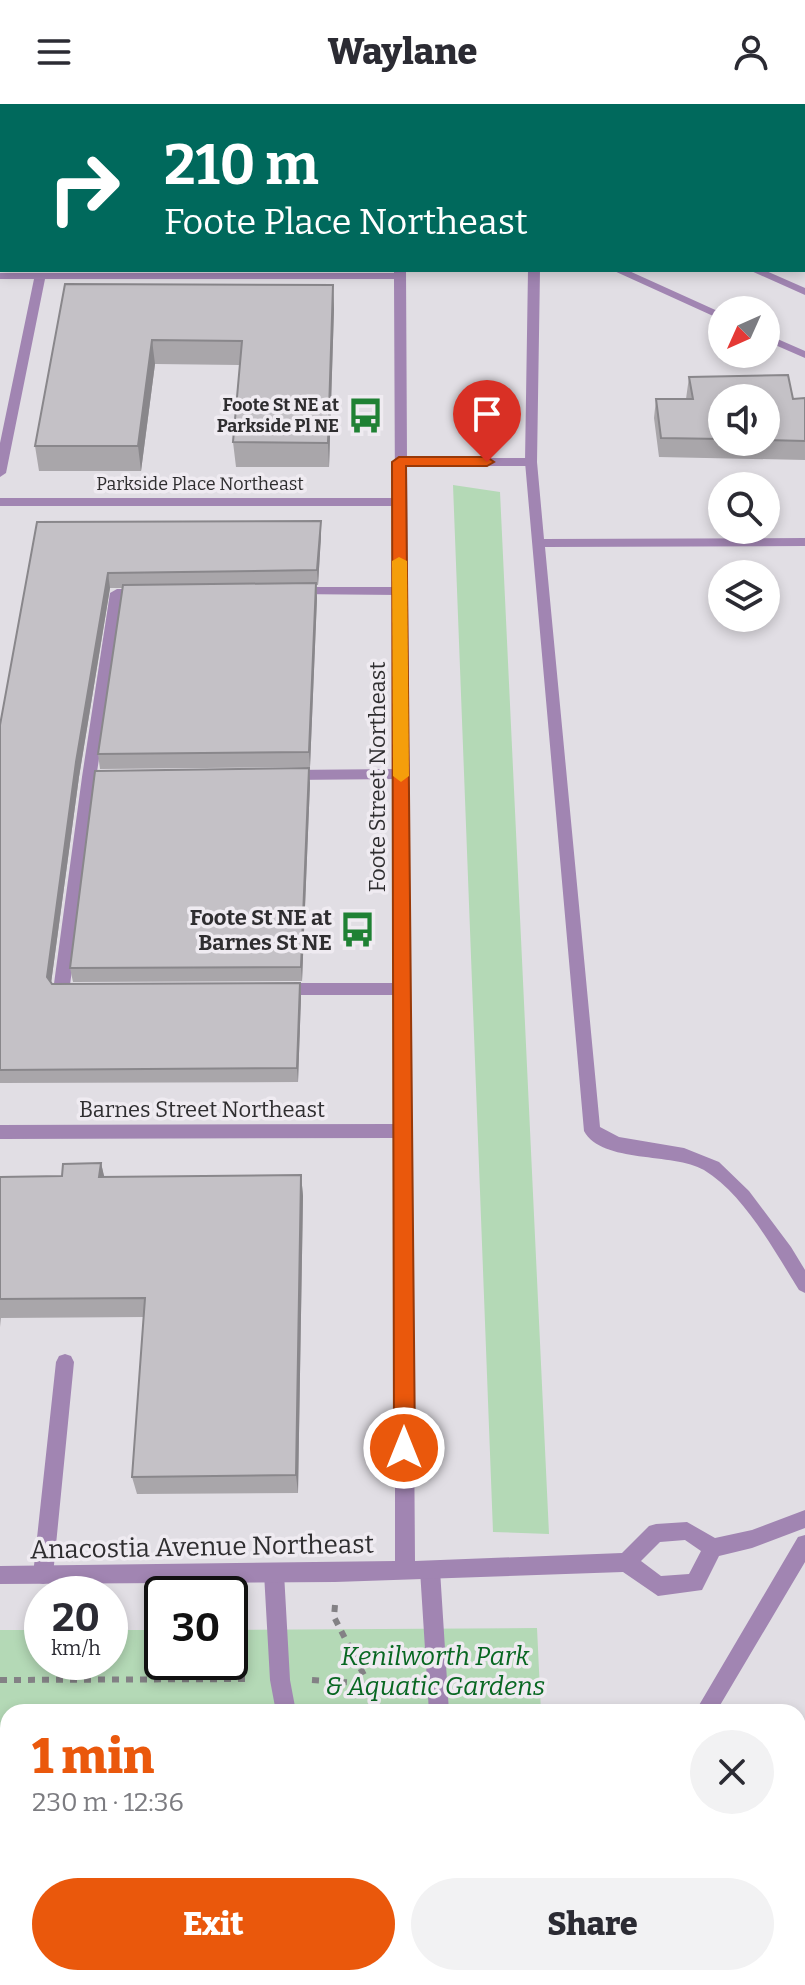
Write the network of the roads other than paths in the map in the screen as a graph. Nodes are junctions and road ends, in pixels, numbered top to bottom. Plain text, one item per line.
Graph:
1 (534, 272) edge
2 (622, 272) edge
3 (760, 272) edge
4 (400, 273) edge
5 (0, 276) edge
6 (40, 276) junction
7 (805, 292) edge
8 (708, 311) edge
9 (780, 343) edge
10 (805, 355) edge
11 (5, 421) edge
12 (399, 462) junction
13 (531, 462) junction
14 (0, 473) edge
15 (0, 502) edge
16 (400, 502) junction
17 (805, 542) edge
18 (539, 543) junction
19 (399, 591) junction
20 (276, 592) edge
21 (149, 593) edge
22 (401, 774) junction
23 (275, 775) edge
24 (135, 776) edge
25 (89, 777) junction
26 (402, 989) junction
27 (269, 990) edge
28 (93, 991) edge
29 (403, 1131) junction
30 (0, 1132) edge
31 (805, 1285) edge
32 (65, 1362) dead end
33 (805, 1519) edge
34 (805, 1544) edge
35 (713, 1548) junction
36 (626, 1562) junction
37 (430, 1570) junction
38 (405, 1571) junction
39 (274, 1573) junction
40 (0, 1575) edge
41 (43, 1575) junction
42 (284, 1704) edge
43 (438, 1704) edge
44 (710, 1704) edge

1 - 13 street
2 - 8 street
3 - 7 street
4 - 6 street
4 - 12 street, Foote Street Northeast
5 - 6 street
6 - 11 street
9 - 10 street
11 - 14 street
12 - 13 street
12 - 16 street, Foote Street Northeast
13 - 18 street
15 - 16 street, Parkside Place Northeast
16 - 19 street, Foote Street Northeast
17 - 18 street
18 - 31 street
19 - 20 street
19 - 22 street, Foote Street Northeast
21 - 25 street
22 - 23 street
22 - 26 street, Foote Street Northeast
24 - 25 street
25 - 28 street
26 - 27 street
26 - 29 street, Foote Street Northeast
29 - 30 street, Barnes Street Northeast
29 - 38 street, Foote Street Northeast
32 - 41 street
33 - 35 street
34 - 44 street
35 - 36 street
35 - 36 street
36 - 37 street, Anacostia Avenue Northeast
37 - 38 street, Anacostia Avenue Northeast
37 - 43 street
38 - 39 street, Anacostia Avenue Northeast
39 - 41 street, Anacostia Avenue Northeast
39 - 42 street
40 - 41 street, Anacostia Avenue Northeast

